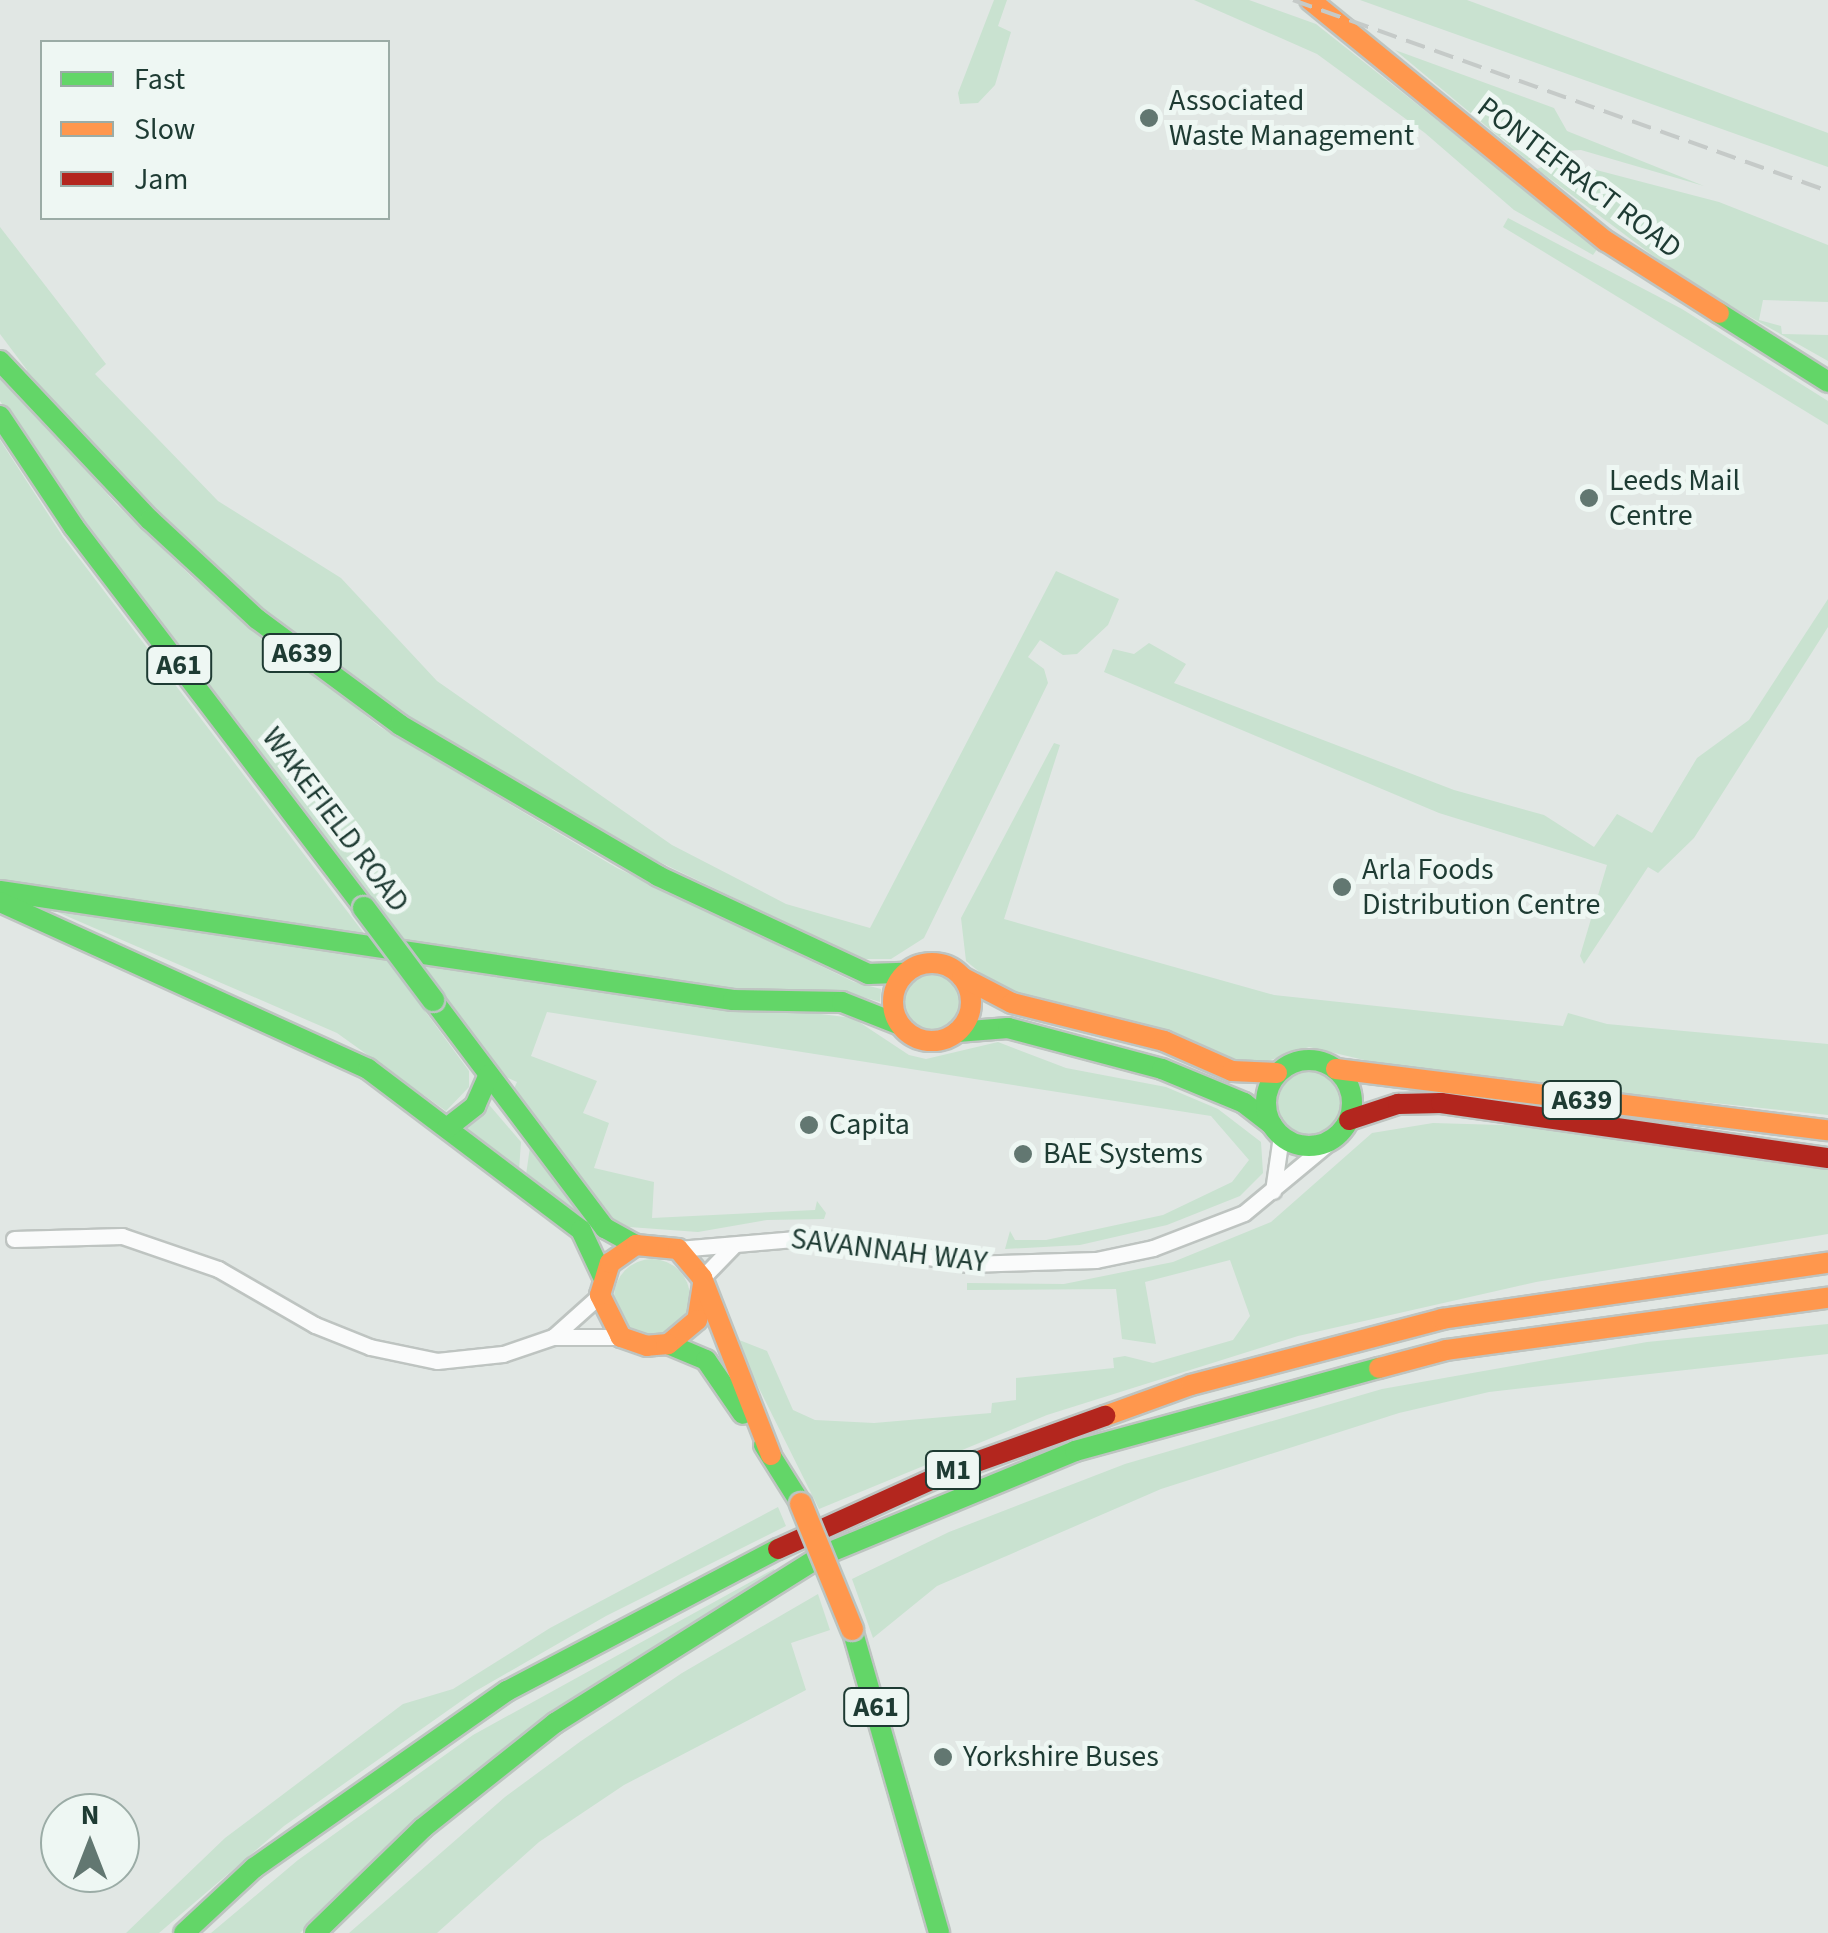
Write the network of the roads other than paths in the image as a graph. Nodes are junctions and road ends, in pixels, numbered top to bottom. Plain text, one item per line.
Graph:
1 (1310, 0) edge
2 (0, 361) edge
3 (1828, 382) edge
4 (0, 416) edge
5 (0, 891) edge
6 (0, 902) edge
7 (904, 974) junction
8 (962, 977) junction
9 (900, 1025) junction
10 (957, 1032) junction
11 (1336, 1069) junction
12 (1277, 1073) junction
13 (488, 1075) junction
14 (1349, 1120) junction
15 (446, 1128) junction
16 (1828, 1130) edge
17 (1276, 1131) junction
18 (1333, 1139) junction
19 (1828, 1158) edge
20 (1271, 1195) junction
21 (14, 1239) dead end
22 (636, 1245) junction
23 (734, 1246) junction
24 (678, 1249) junction
25 (1828, 1260) edge
26 (702, 1281) junction
27 (601, 1286) junction
28 (1828, 1301) edge
29 (553, 1337) junction
30 (622, 1337) junction
31 (668, 1344) junction
32 (771, 1455) junction
33 (184, 1933) edge
34 (315, 1933) edge
35 (939, 1933) edge

1 - 3 main road, PONTEFRACT ROAD
2 - 7 main road, A639
4 - 13 main road, WAKEFIELD ROAD / A61, bridge
5 - 9 main road
6 - 15 main road
7 - 8 main road
7 - 9 main road
8 - 10 main road
8 - 12 main road
9 - 10 main road
10 - 17 main road
11 - 12 main road
11 - 14 main road
11 - 16 main road, A639
12 - 17 main road
13 - 15 main road
13 - 22 main road, WAKEFIELD ROAD / A61
14 - 18 main road
14 - 19 main road, A639
15 - 27 main road
17 - 18 main road
17 - 20 street
18 - 20 street, SAVANNAH WAY
20 - 23 street, SAVANNAH WAY
21 - 29 street
22 - 24 main road, WAKEFIELD ROAD / A61
22 - 27 main road
23 - 24 street, SAVANNAH WAY
23 - 26 street
24 - 26 main road, A61
25 - 33 main road, M1
26 - 31 main road
26 - 32 main road, A61
27 - 29 street
27 - 30 main road
28 - 34 main road, M1
29 - 30 street
30 - 31 main road, A61
31 - 32 main road, A61
32 - 35 main road, A61, bridge

